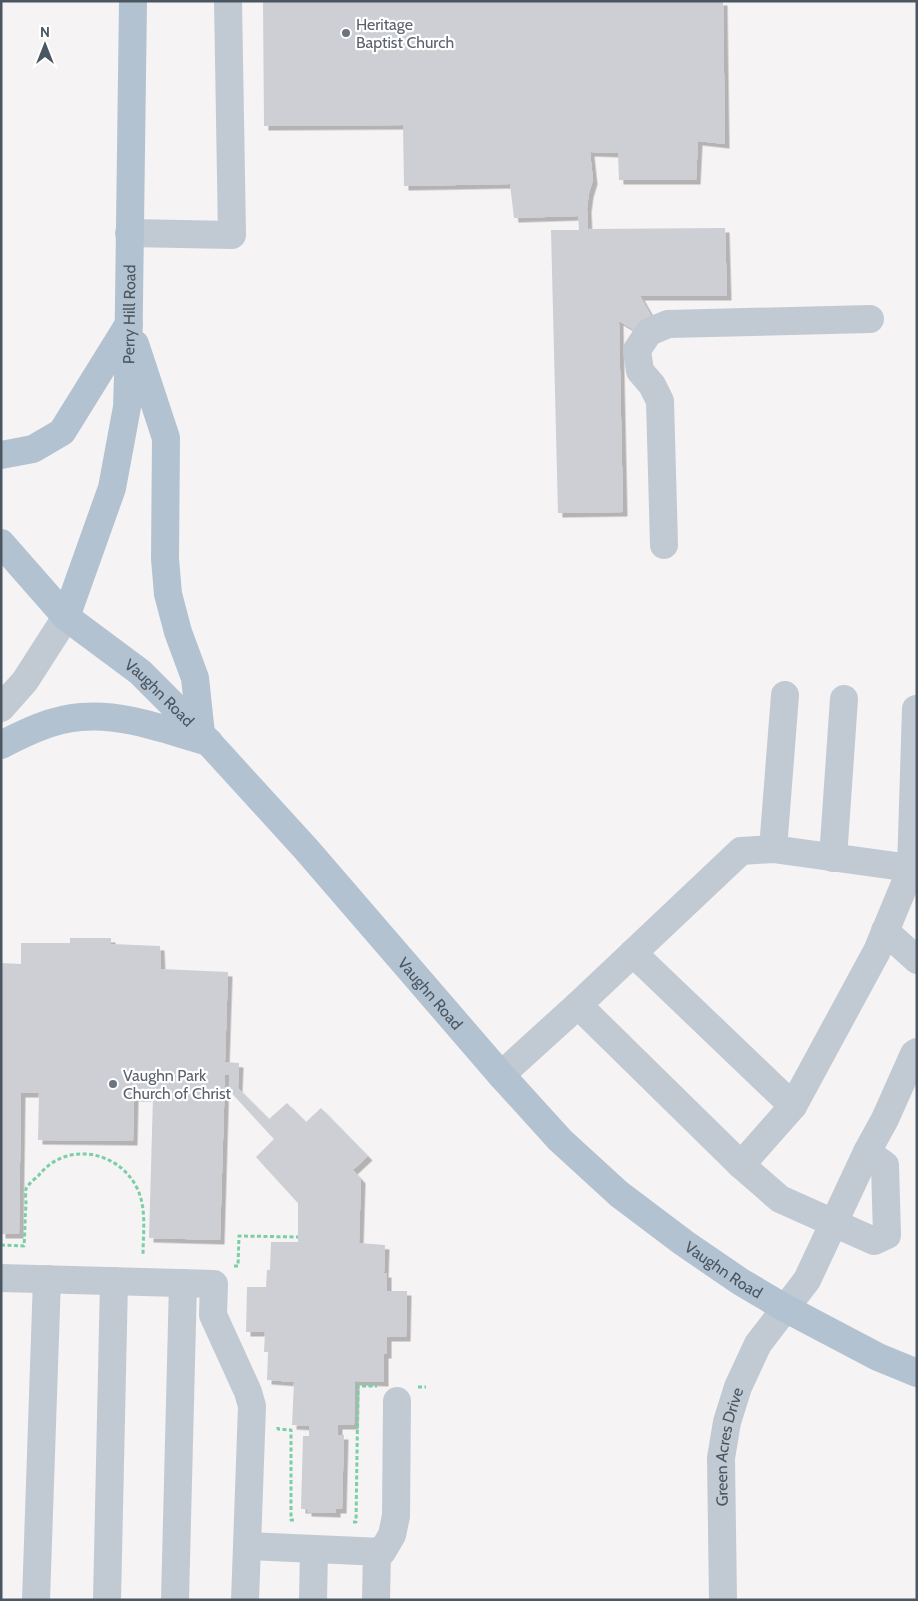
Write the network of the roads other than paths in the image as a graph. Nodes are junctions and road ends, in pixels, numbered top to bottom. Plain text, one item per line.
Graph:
1 (133, 1) edge
2 (228, 1) edge
3 (129, 232) junction
4 (870, 319) dead end
5 (129, 324) junction
6 (1, 455) edge
7 (1, 543) edge
8 (664, 544) dead end
9 (66, 617) junction
10 (784, 695) dead end
11 (844, 699) dead end
12 (1, 708) edge
13 (916, 709) edge
14 (205, 738) junction
15 (1, 744) edge
16 (773, 850) junction
17 (833, 858) junction
18 (914, 869) edge
19 (885, 931) junction
20 (633, 953) junction
21 (917, 960) edge
22 (578, 1005) junction
23 (917, 1052) edge
24 (501, 1075) junction
25 (793, 1106) junction
26 (867, 1152) junction
27 (741, 1165) junction
28 (834, 1223) junction
29 (1, 1278) edge
30 (48, 1279) junction
31 (114, 1281) junction
32 (183, 1283) junction
33 (785, 1308) junction
34 (917, 1373) edge
35 (397, 1391) road end
36 (247, 1546) junction
37 (314, 1549) junction
38 (377, 1551) junction
39 (36, 1600) edge
40 (107, 1600) edge
41 (174, 1600) edge
42 (245, 1600) edge
43 (313, 1600) edge
44 (376, 1600) edge
45 (723, 1600) edge

1 - 3 main road, Perry Hill Road
2 - 3 street
3 - 5 main road, Perry Hill Road
4 - 8 street
5 - 6 main road
5 - 9 main road, Perry Hill Road
5 - 14 main road
7 - 9 main road, Vaughn Road
9 - 12 street
9 - 14 main road, Vaughn Road
10 - 16 street
11 - 17 street
13 - 18 street
14 - 15 main road
14 - 24 main road, Vaughn Road
16 - 17 street
16 - 20 street
17 - 18 street
18 - 19 street
19 - 21 street
19 - 25 street
20 - 22 street
20 - 25 street
22 - 24 street
22 - 27 street
23 - 26 street, Green Acres Drive
24 - 33 main road, Vaughn Road
25 - 27 street
26 - 28 street, Green Acres Drive
26 - 28 street
27 - 28 street
28 - 33 street, Green Acres Drive
29 - 30 street
30 - 31 street
30 - 39 street
31 - 32 street
31 - 40 street
32 - 36 street
32 - 41 street
33 - 34 main road, Vaughn Road
33 - 45 street, Green Acres Drive
35 - 38 street
36 - 37 street
36 - 42 street
37 - 38 street
37 - 43 street
38 - 44 street

